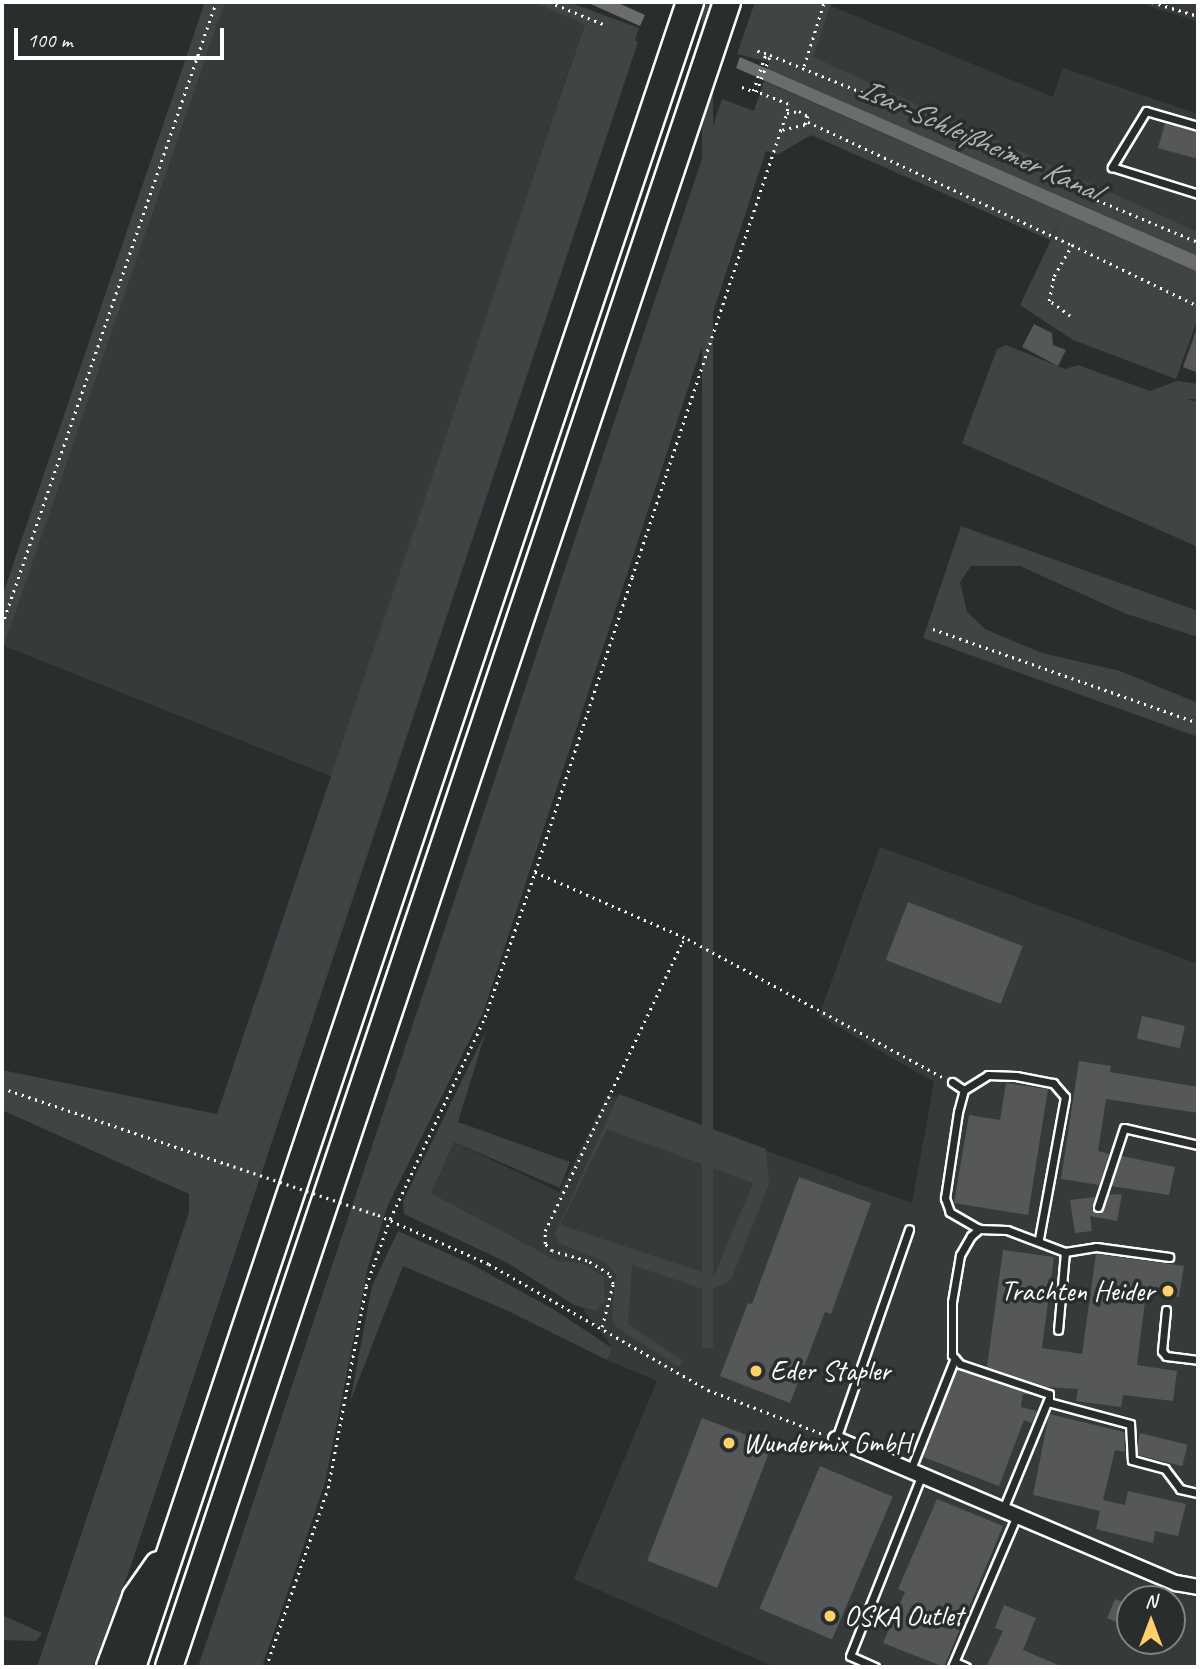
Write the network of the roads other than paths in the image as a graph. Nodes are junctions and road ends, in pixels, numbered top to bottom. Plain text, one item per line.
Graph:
1 (690, 2) edge
2 (727, 2) edge
3 (1198, 126) edge
4 (1198, 194) edge
5 (952, 1082) road end
6 (964, 1090) junction
7 (1198, 1144) edge
8 (1098, 1207) dead end
9 (909, 1229) dead end
10 (979, 1230) junction
11 (1039, 1239) junction
12 (1065, 1252) junction
13 (1169, 1257) dead end
14 (1166, 1310) dead end
15 (1058, 1329) dead end
16 (955, 1359) junction
17 (1198, 1360) edge
18 (1048, 1402) junction
19 (836, 1439) joint
20 (916, 1471) junction
21 (1198, 1493) edge
22 (1011, 1510) junction
23 (176, 1540) junction
24 (1198, 1587) edge
25 (953, 1665) edge
26 (110, 1667) edge
27 (132, 1667) edge
28 (169, 1667) edge
29 (875, 1667) edge
30 (966, 1667) edge

1 - 23 highway
2 - 28 highway
3 - 4 lane
5 - 6 lane
6 - 10 lane
6 - 11 lane
7 - 8 lane
9 - 19 lane
10 - 11 lane
10 - 16 lane
11 - 12 lane
12 - 13 lane
12 - 15 lane
14 - 17 lane
16 - 18 lane
16 - 20 lane
18 - 21 lane
18 - 22 lane
19 - 20 street
20 - 22 street
20 - 29 lane
22 - 24 street
22 - 25 lane
23 - 26 highway
23 - 27 highway
25 - 30 lane

